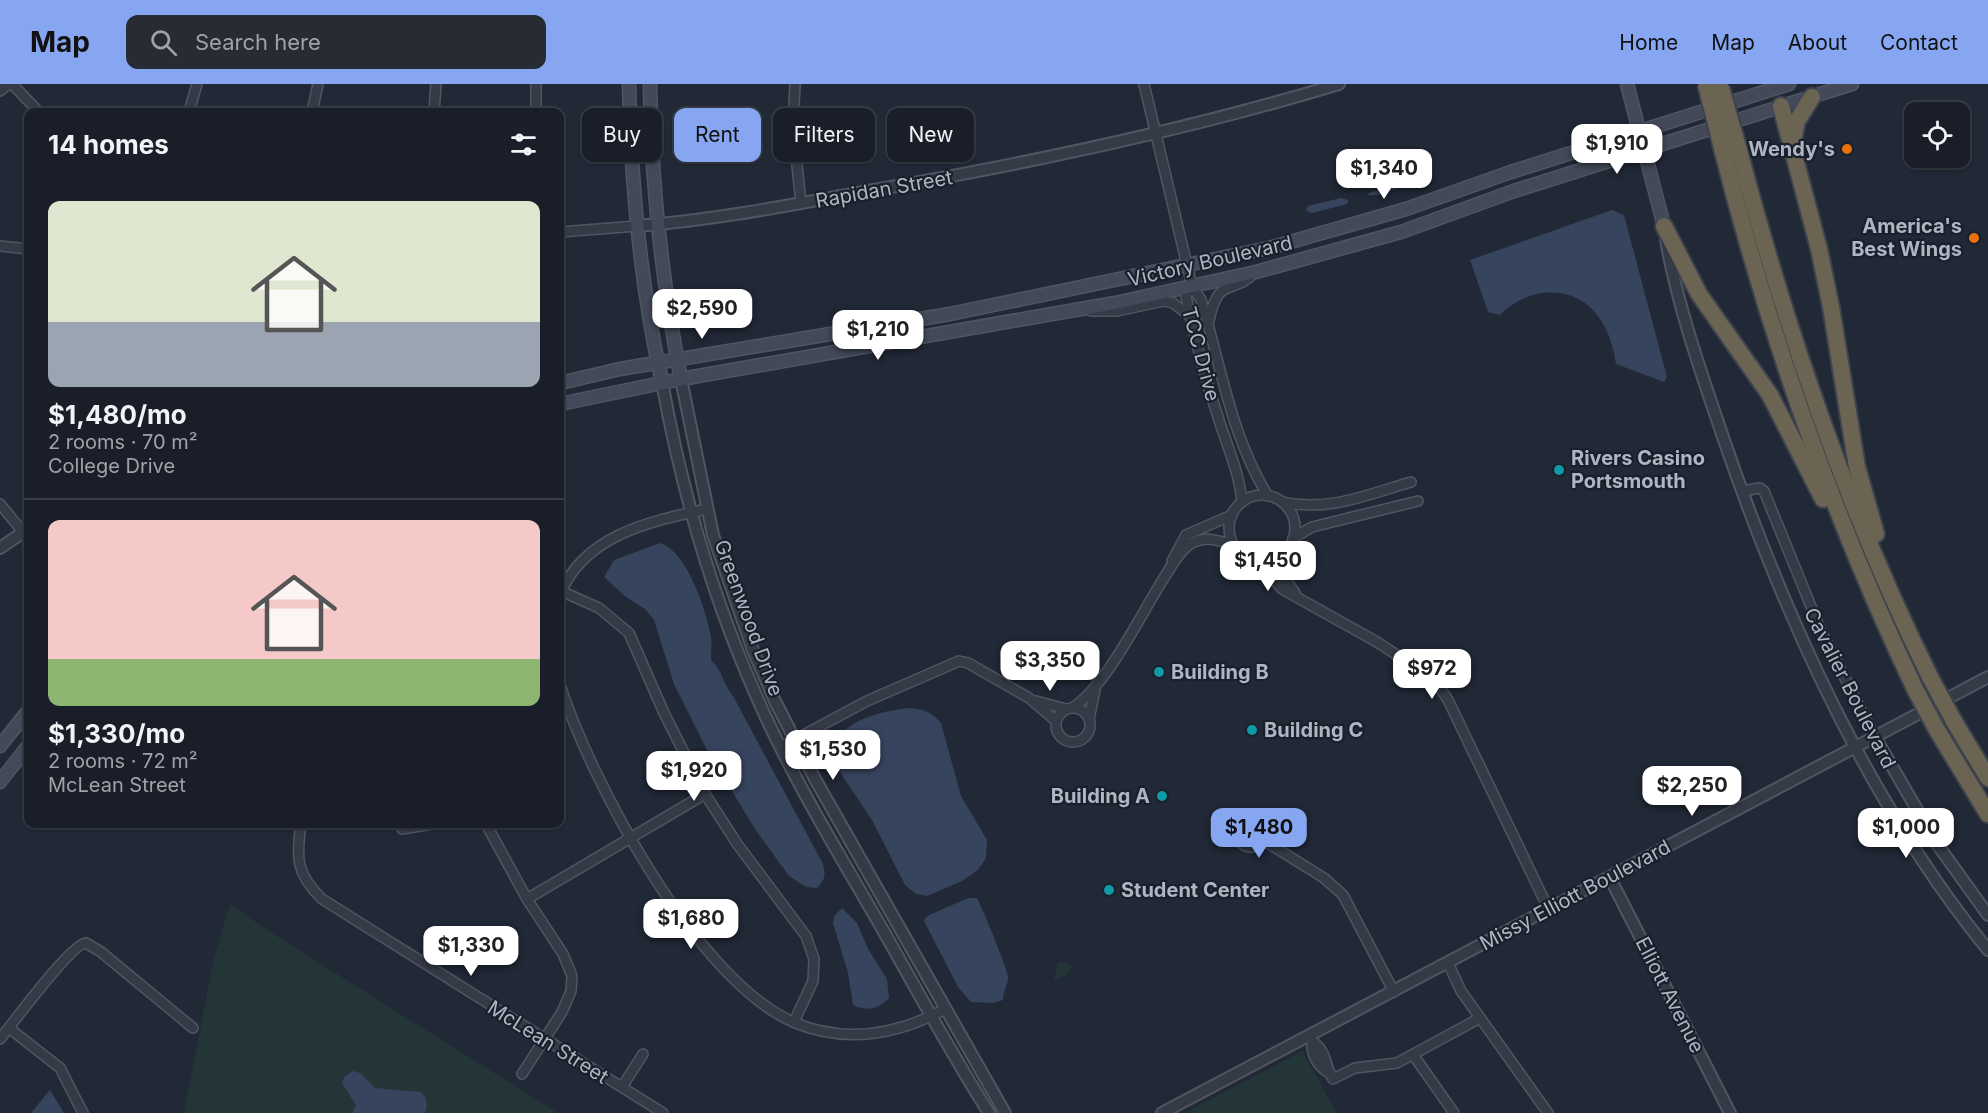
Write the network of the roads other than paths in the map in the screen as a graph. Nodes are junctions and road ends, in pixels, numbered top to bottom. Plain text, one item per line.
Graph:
1 (11, 84) edge
2 (197, 84) edge
3 (318, 84) edge
4 (436, 84) edge
5 (536, 84) edge
6 (630, 84) edge
7 (650, 84) edge
8 (795, 84) edge
9 (1144, 84) edge
10 (1339, 84) edge
11 (1627, 84) edge
12 (1789, 84) edge
13 (1852, 84) edge
14 (1716, 85) edge
15 (1775, 86) edge
16 (0, 91) edge
17 (1812, 97) junction
18 (1781, 106) junction
19 (35, 108) edge
20 (190, 108) edge
21 (313, 108) edge
22 (434, 108) edge
23 (536, 108) edge
24 (1640, 130) junction
25 (1155, 133) junction
26 (1792, 147) junction
27 (1645, 150) junction
28 (1730, 150) junction
29 (801, 203) junction
30 (657, 224) junction
31 (636, 226) junction
32 (1664, 226) junction
33 (564, 232) edge
34 (0, 246) edge
35 (24, 249) edge
36 (1188, 267) junction
37 (1256, 272) junction
38 (1192, 286) junction
39 (1070, 312) junction
40 (1190, 316) junction
41 (1208, 323) junction
42 (677, 360) junction
43 (657, 363) junction
44 (681, 379) junction
45 (564, 382) edge
46 (662, 382) junction
47 (564, 403) edge
48 (1411, 482) dead end
49 (1742, 491) junction
50 (1268, 496) junction
51 (1418, 501) dead end
52 (1242, 502) junction
53 (1282, 502) junction
54 (0, 504) edge
55 (706, 509) junction
56 (691, 512) junction
57 (1232, 515) junction
58 (24, 528) edge
59 (24, 531) edge
60 (1293, 538) junction
61 (1233, 545) junction
62 (0, 548) edge
63 (1283, 553) junction
64 (1258, 562) junction
65 (1168, 572) junction
66 (564, 586) edge
67 (1869, 590) junction
68 (564, 595) edge
69 (1296, 595) junction
70 (1908, 632) junction
71 (1988, 677) edge
72 (1096, 688) junction
73 (564, 695) edge
74 (1029, 698) junction
75 (1069, 709) junction
76 (24, 716) edge
77 (1089, 719) junction
78 (1056, 722) junction
79 (1875, 737) junction
80 (794, 740) junction
81 (0, 746) edge
82 (781, 747) junction
83 (1856, 747) junction
84 (24, 751) edge
85 (1988, 778) edge
86 (0, 782) edge
87 (705, 794) junction
88 (1988, 814) edge
89 (301, 828) edge
90 (408, 828) edge
91 (488, 828) edge
92 (402, 829) dead end
93 (631, 838) junction
94 (1263, 840) dead end
95 (1610, 878) junction
96 (527, 900) junction
97 (1549, 910) junction
98 (1988, 915) edge
99 (1988, 950) edge
100 (1448, 963) junction
101 (1394, 992) junction
102 (945, 1009) junction
103 (932, 1016) junction
104 (1480, 1018) junction
105 (794, 1022) junction
106 (9, 1028) junction
107 (193, 1028) dead end
108 (1310, 1038) junction
109 (0, 1039) edge
110 (545, 1039) junction
111 (643, 1054) dead end
112 (1414, 1056) junction
113 (522, 1074) dead end
114 (622, 1087) junction
115 (83, 1113) edge
116 (663, 1113) edge
117 (989, 1113) edge
118 (1005, 1113) edge
119 (1162, 1113) edge
120 (1454, 1113) edge
121 (1548, 1113) edge
122 (1730, 1113) edge

1 - 16 street
1 - 19 street
2 - 20 street
3 - 21 street
4 - 22 street
5 - 23 street
6 - 31 main road, Greenwood Drive
7 - 30 main road, Greenwood Drive
8 - 29 street
9 - 25 street
10 - 25 street, Rapidan Street
11 - 24 main road, Cavalier Boulevard
12 - 15 main road, Victory Boulevard
13 - 17 main road, Victory Boulevard
14 - 28 highway, bridge
15 - 18 main road
15 - 24 main road, Victory Boulevard
17 - 18 main road, Victory Boulevard
17 - 26 highway
18 - 26 highway
18 - 27 main road, Victory Boulevard
24 - 27 main road, Cavalier Boulevard
24 - 36 main road, Victory Boulevard
25 - 29 street, Rapidan Street
25 - 36 street
26 - 70 highway
27 - 32 main road, Cavalier Boulevard
27 - 37 main road, Victory Boulevard
28 - 67 highway
28 - 70 highway
29 - 30 street, Rapidan Street
30 - 31 street, Rapidan Street
30 - 42 main road, Greenwood Drive
31 - 33 street
31 - 43 main road, Greenwood Drive
32 - 49 street, Cavalier Boulevard
32 - 67 highway
34 - 35 street
36 - 38 street
36 - 42 main road, Victory Boulevard
37 - 38 main road, Victory Boulevard
37 - 41 street
38 - 39 main road, Victory Boulevard
38 - 40 street, TCC Drive
38 - 41 street, TCC Drive
39 - 40 street
39 - 44 main road, Victory Boulevard
40 - 52 street, TCC Drive
41 - 50 street, TCC Drive
42 - 43 main road, Victory Boulevard
42 - 44 main road, Greenwood Drive
43 - 45 main road, Victory Boulevard
43 - 46 main road, Greenwood Drive
44 - 46 main road, Victory Boulevard
44 - 55 street, Greenwood Drive
46 - 47 main road, Victory Boulevard
46 - 56 street, Greenwood Drive
48 - 53 street
49 - 79 street, Cavalier Boulevard
49 - 83 street, Cavalier Boulevard
50 - 52 street
50 - 53 street
51 - 60 street
52 - 57 street
53 - 60 street
54 - 58 street
55 - 56 street
55 - 80 street, Greenwood Drive
56 - 66 street
56 - 82 street, Greenwood Drive
57 - 61 street
57 - 65 street
59 - 62 street
60 - 63 street
61 - 64 street
61 - 65 street
63 - 64 street
63 - 69 street
64 - 69 street
65 - 72 street
67 - 88 highway, bridge
68 - 87 street
69 - 97 street
70 - 85 highway, bridge
71 - 79 street, Missy Elliott Boulevard
72 - 75 street
72 - 77 street
73 - 93 street
74 - 75 street
74 - 78 street
74 - 80 street
75 - 77 street
75 - 78 street
76 - 81 main road
77 - 78 street
79 - 83 street, Missy Elliott Boulevard
79 - 98 street, Cavalier Boulevard
80 - 82 street
80 - 102 street, Greenwood Drive
82 - 103 street, Greenwood Drive
83 - 95 street, Missy Elliott Boulevard
83 - 99 street, Cavalier Boulevard
84 - 86 main road
87 - 93 street
87 - 105 street
89 - 110 street, McLean Street
90 - 92 street
91 - 96 street
93 - 96 street
93 - 105 street
94 - 101 street
95 - 97 street, Missy Elliott Boulevard
95 - 122 street, Elliott Avenue
96 - 110 street
97 - 100 street, Missy Elliott Boulevard
100 - 101 street, Missy Elliott Boulevard
100 - 104 street
101 - 108 street, Missy Elliott Boulevard
102 - 103 street
102 - 118 street, Greenwood Drive
103 - 105 street
103 - 117 street, Greenwood Drive
104 - 112 street
104 - 121 street
106 - 107 street
106 - 109 street
106 - 115 street
108 - 112 street
108 - 119 street, Missy Elliott Boulevard
110 - 113 street
110 - 114 street, McLean Street
111 - 114 street
112 - 120 street
114 - 116 street, McLean Street

